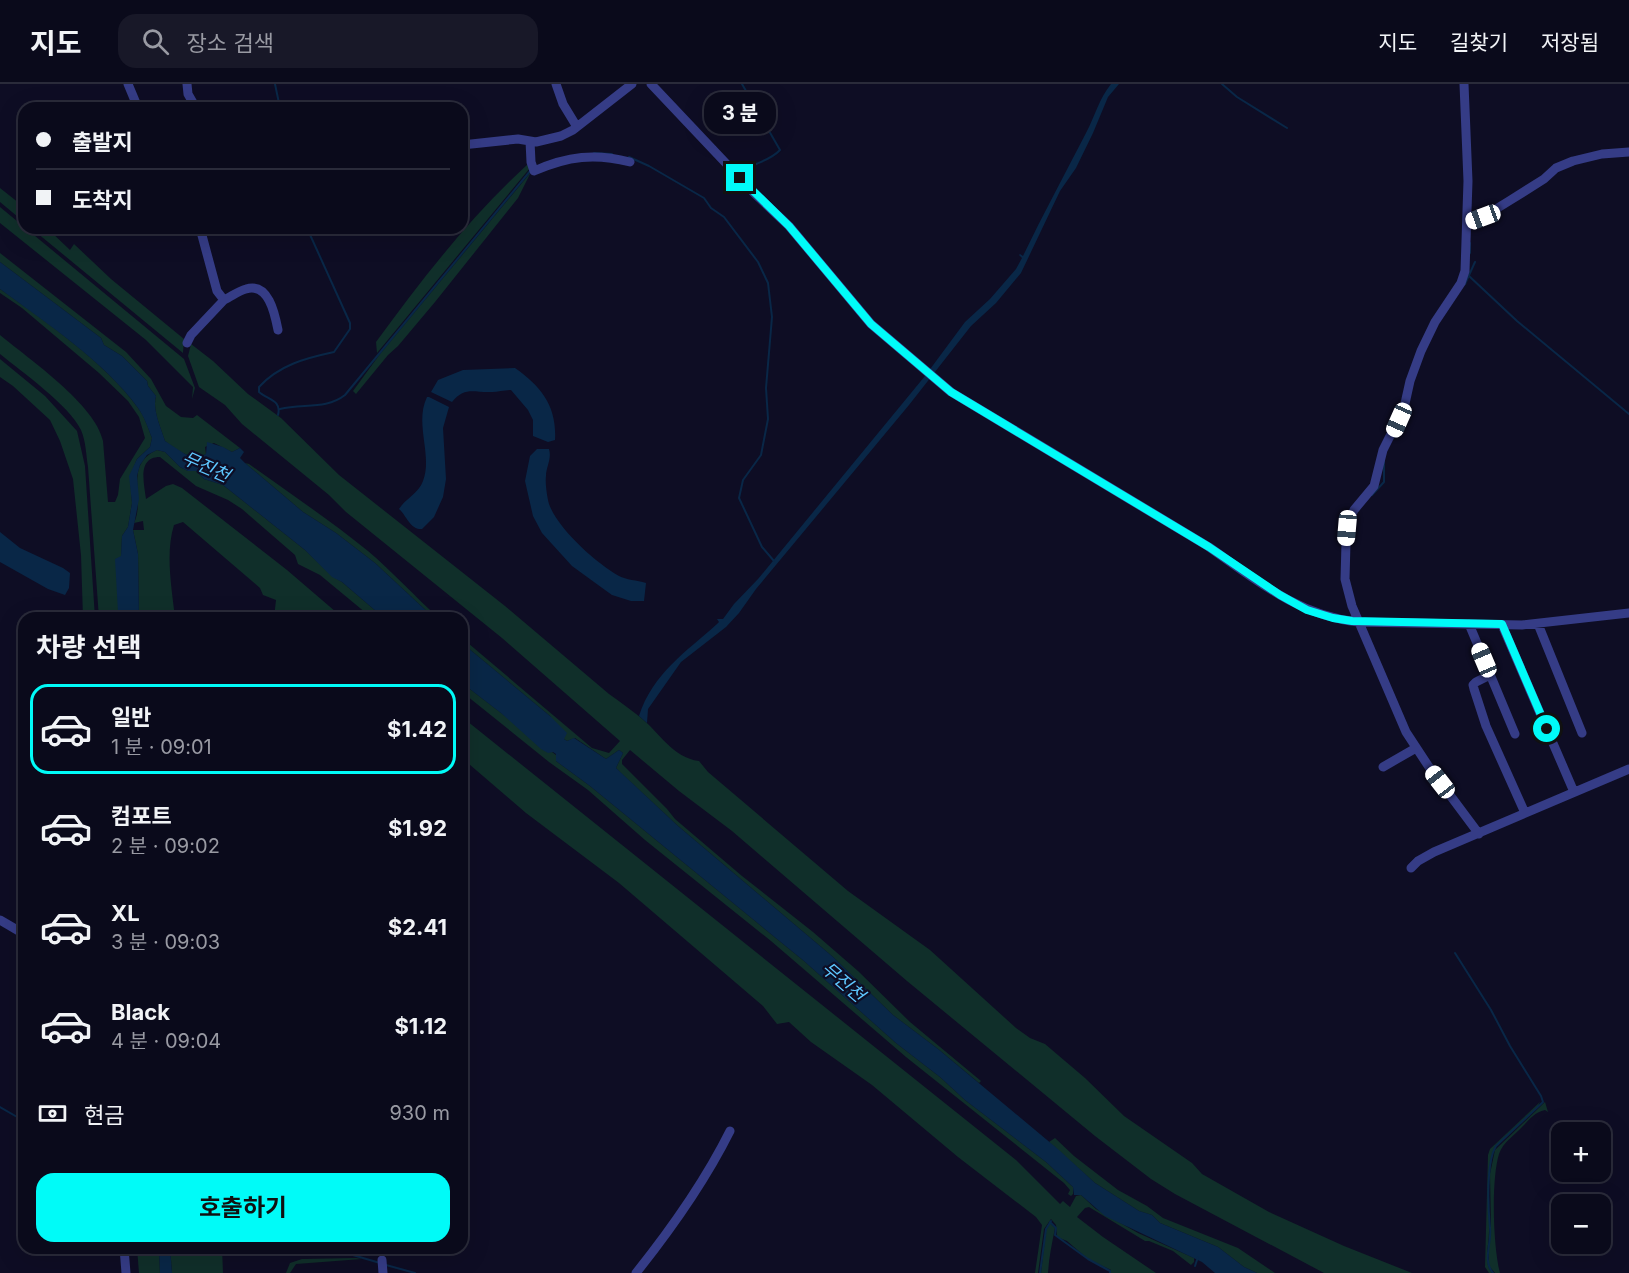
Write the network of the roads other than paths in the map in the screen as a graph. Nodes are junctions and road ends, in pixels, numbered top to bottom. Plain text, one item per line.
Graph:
1 (128, 84) edge
2 (187, 84) edge
3 (556, 84) edge
4 (614, 84) edge
5 (632, 84) edge
6 (651, 84) edge
7 (1464, 84) edge
8 (620, 93) junction
9 (136, 102) edge
10 (193, 102) edge
11 (577, 127) junction
12 (530, 141) junction
13 (468, 144) edge
14 (1629, 152) edge
15 (630, 162) dead end
16 (1467, 223) junction
17 (202, 234) edge
18 (224, 300) junction
19 (278, 330) dead end
20 (187, 343) dead end
21 (1629, 613) edge
22 (1358, 622) junction
23 (1469, 624) junction
24 (1502, 624) junction
25 (1538, 624) junction
26 (1490, 675) junction
27 (1582, 733) dead end
28 (1515, 734) dead end
29 (1416, 748) junction
30 (1383, 767) dead end
31 (1629, 769) edge
32 (1574, 792) junction
33 (1525, 813) junction
34 (1479, 834) junction
35 (1411, 868) dead end
36 (0, 920) edge
37 (18, 930) edge
38 (730, 1131) dead end
39 (124, 1254) edge
40 (126, 1273) edge
41 (636, 1273) edge

1 - 9 street
2 - 10 street
3 - 11 street
4 - 8 street
5 - 8 street
6 - 22 street
7 - 16 street
8 - 11 street
11 - 12 street
12 - 13 street
12 - 15 street
14 - 16 street
16 - 22 street
17 - 18 street
18 - 19 street
18 - 20 street
21 - 25 street
22 - 23 street
22 - 29 street
23 - 24 street
23 - 26 street
24 - 25 street
24 - 32 street
25 - 27 street
26 - 28 street
26 - 33 street
29 - 30 street
29 - 34 street
31 - 32 street
32 - 33 street
33 - 34 street
34 - 35 street
36 - 37 street
38 - 41 street
39 - 40 street

